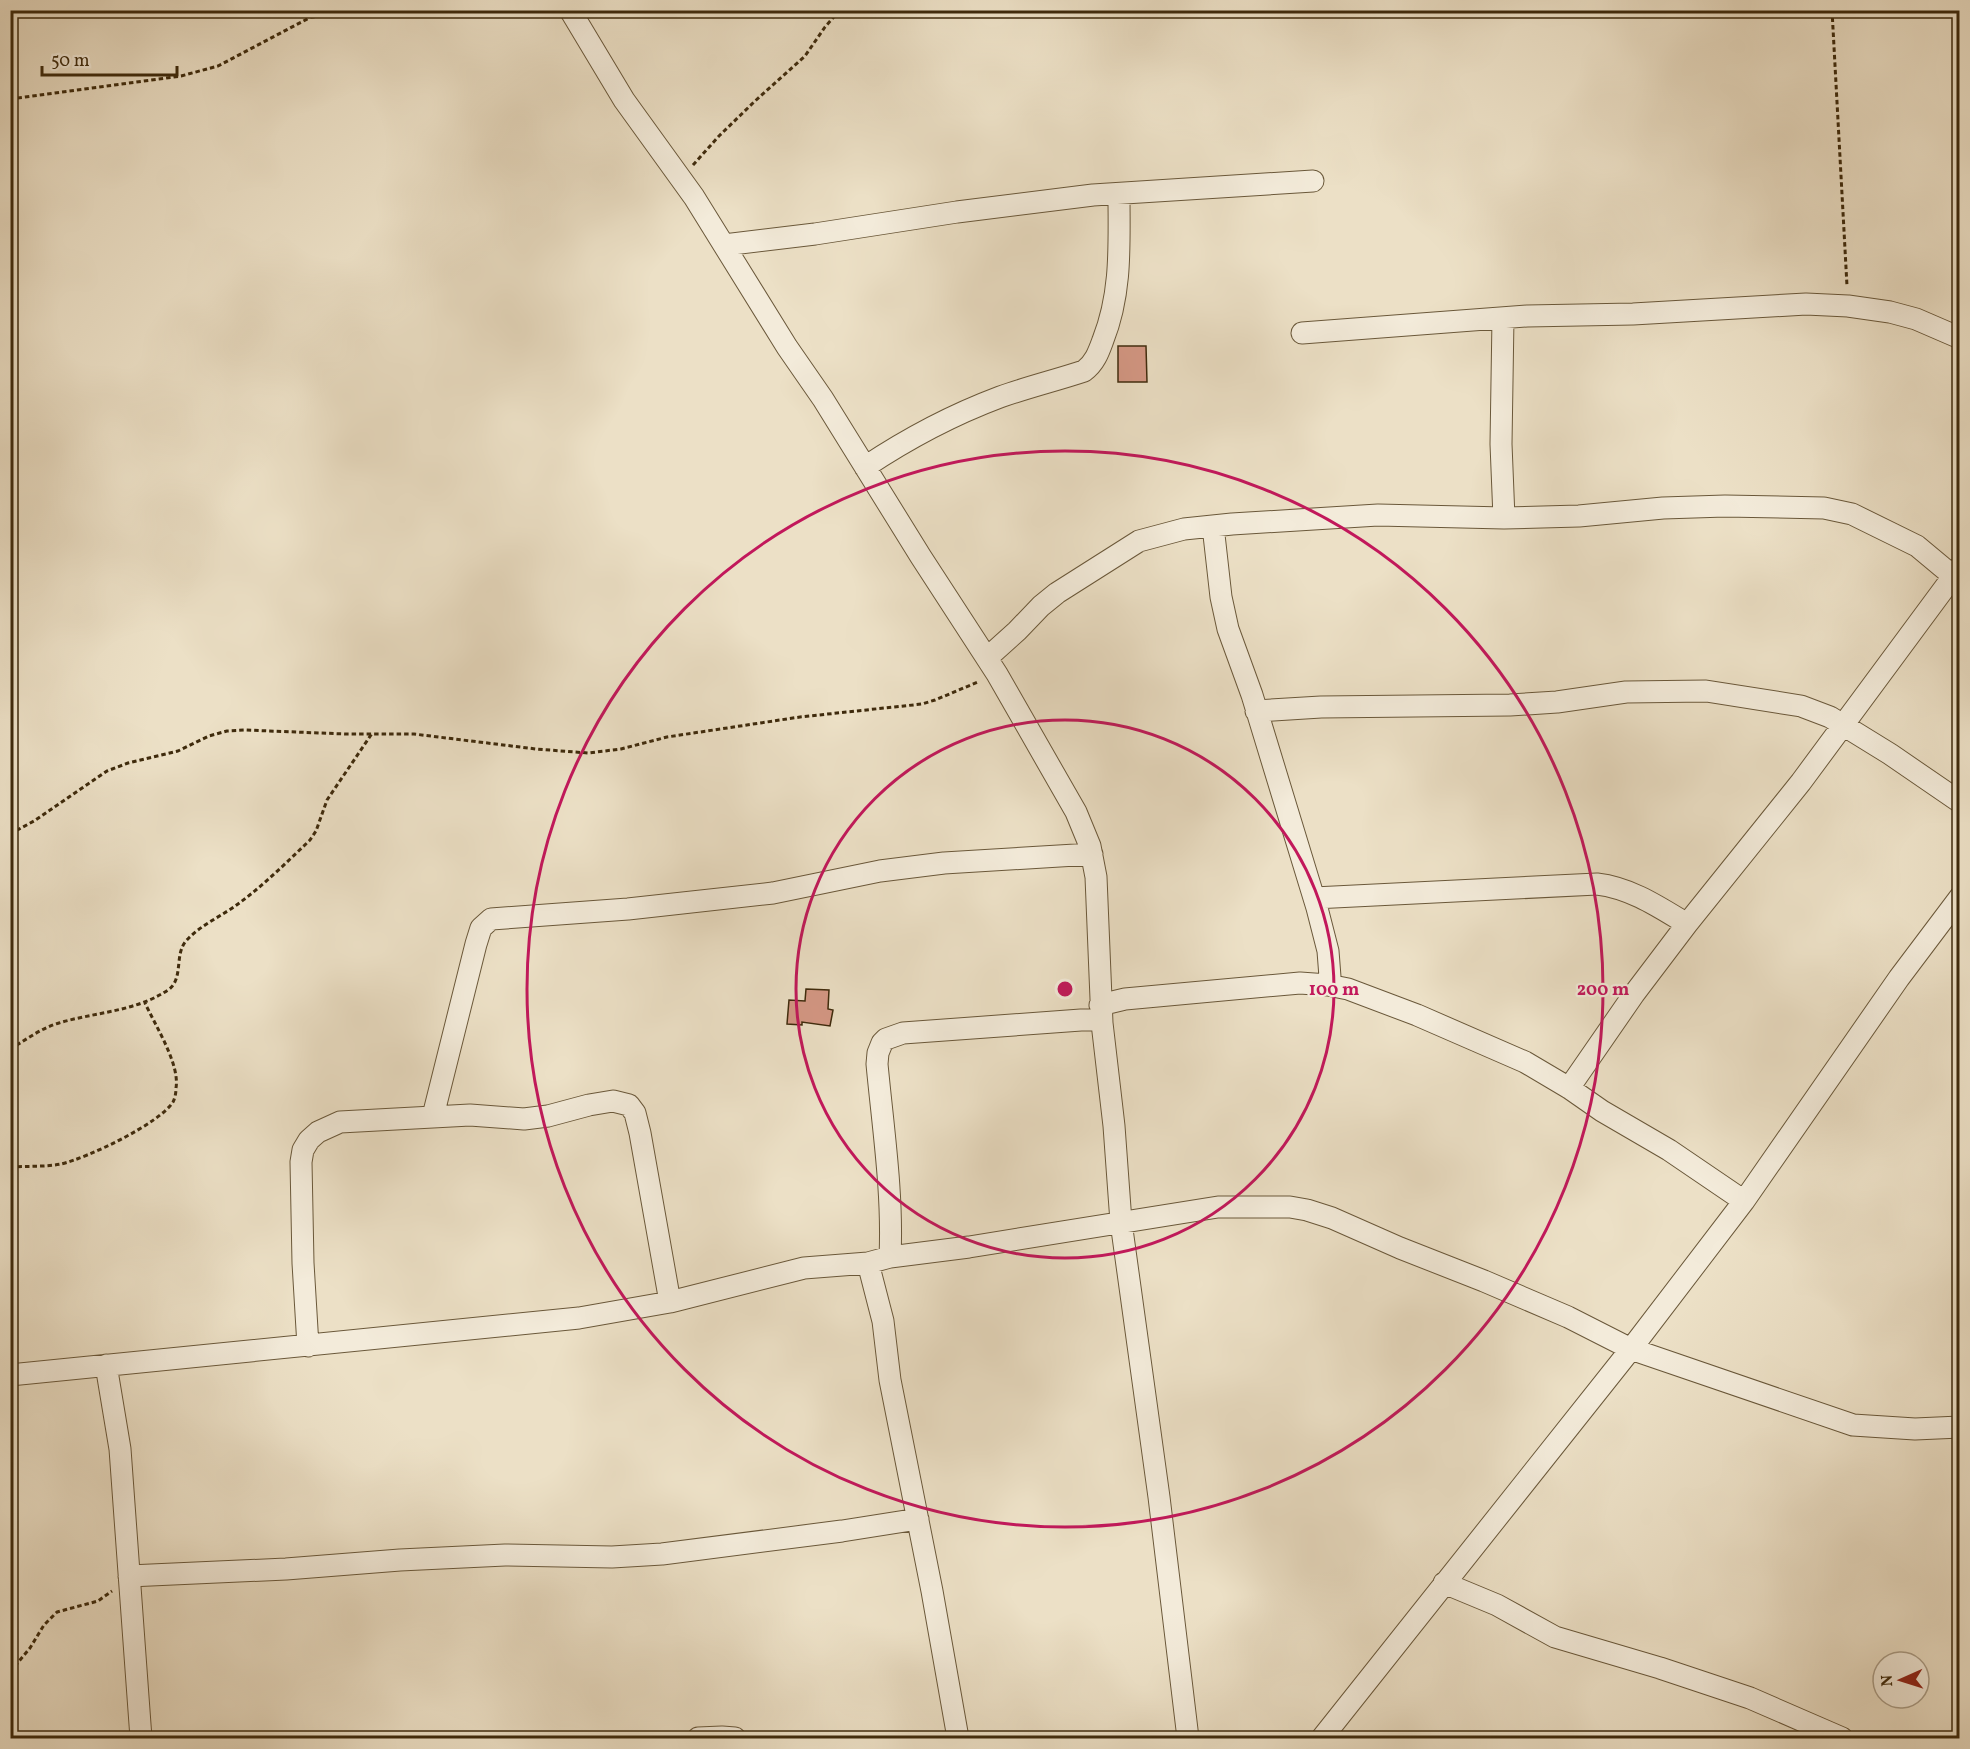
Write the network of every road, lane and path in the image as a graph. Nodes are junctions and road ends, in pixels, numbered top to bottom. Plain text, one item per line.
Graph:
1 (381, 10) edge
2 (570, 10) edge
3 (840, 10) edge
4 (1832, 10) edge
5 (10, 99) edge
6 (681, 180) junction
7 (1313, 181) dead end
8 (1119, 194) junction
9 (724, 245) junction
10 (1848, 306) junction
11 (1503, 318) junction
12 (1302, 333) dead end
13 (1959, 338) edge
14 (864, 467) junction
15 (1504, 518) junction
16 (1213, 526) junction
17 (1956, 572) edge
18 (992, 666) junction
19 (1256, 711) junction
20 (1841, 725) junction
21 (373, 732) junction
22 (1959, 802) edge
23 (10, 834) edge
24 (1092, 854) junction
25 (1959, 897) edge
26 (1314, 898) junction
27 (1687, 924) junction
28 (1328, 985) junction
29 (145, 1002) junction
30 (1101, 1014) junction
31 (10, 1049) edge
32 (1569, 1088) junction
33 (433, 1116) junction
34 (10, 1167) edge
35 (1744, 1201) junction
36 (1121, 1222) junction
37 (890, 1257) junction
38 (868, 1263) junction
39 (670, 1302) junction
40 (308, 1346) junction
41 (1631, 1349) junction
42 (106, 1365) junction
43 (10, 1375) edge
44 (1959, 1427) edge
45 (918, 1519) junction
46 (129, 1576) junction
47 (1444, 1583) junction
48 (10, 1671) edge
49 (134, 1738) edge
50 (141, 1738) edge
51 (698, 1738) edge
52 (735, 1738) edge
53 (958, 1738) edge
54 (1188, 1738) edge
55 (1322, 1738) edge
56 (1842, 1738) edge

1 - 5 path
2 - 6 street
3 - 6 path
4 - 10 path
6 - 9 street
7 - 8 street
8 - 9 street
8 - 14 street
9 - 14 street
10 - 11 street
10 - 13 street
11 - 12 street
11 - 15 street
14 - 18 street
15 - 16 street
15 - 17 street
16 - 18 street
16 - 19 street
17 - 20 street
18 - 21 path
18 - 24 street
19 - 20 street
19 - 26 street
20 - 22 street
20 - 27 street
21 - 23 path
21 - 29 path
24 - 30 street
24 - 33 street
25 - 35 street
26 - 27 street
26 - 28 street
27 - 32 street
28 - 30 street
28 - 32 street
29 - 31 path
29 - 34 path
30 - 36 street
30 - 37 street
32 - 35 street
33 - 39 street
33 - 40 street
35 - 41 street
36 - 37 street
36 - 41 street
36 - 54 street
37 - 38 street
38 - 39 street
38 - 45 street
39 - 40 street
40 - 42 street
41 - 44 street
41 - 47 street
42 - 43 street
42 - 46 street
45 - 46 street
45 - 53 street
46 - 48 path
46 - 50 street
47 - 55 street
47 - 56 street
49 - 50 street
51 - 52 street

